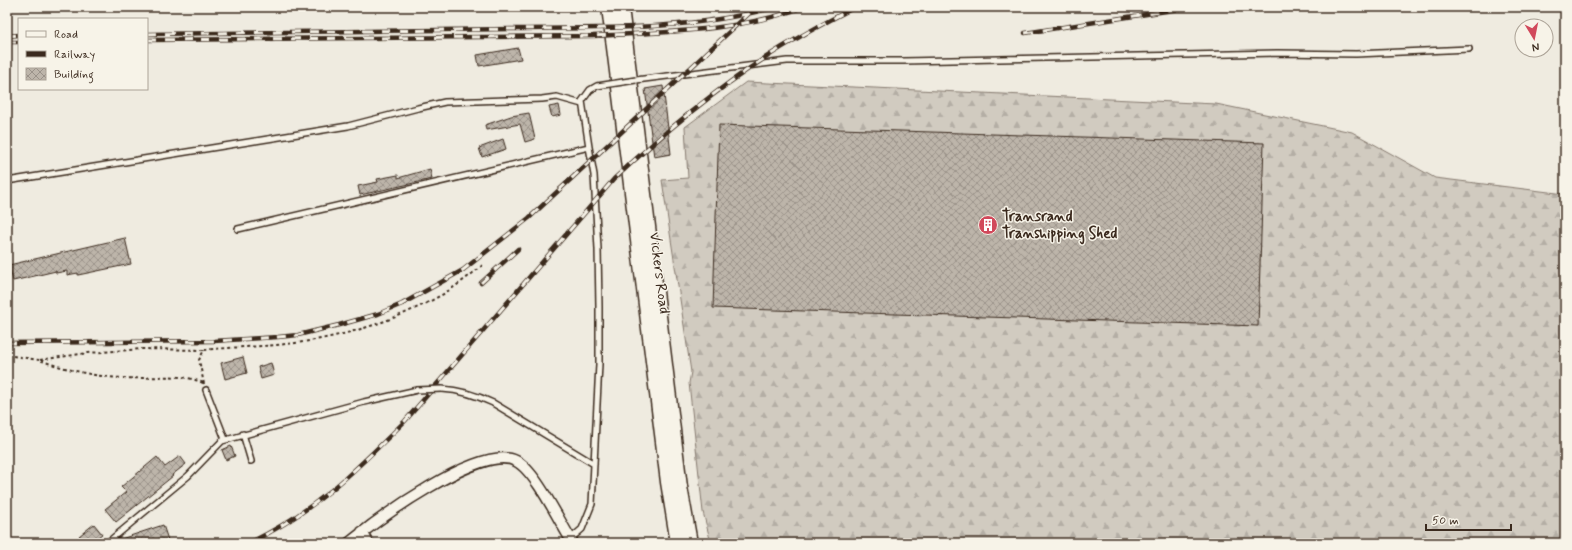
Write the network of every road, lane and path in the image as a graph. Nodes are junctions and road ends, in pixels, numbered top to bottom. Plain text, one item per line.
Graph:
1 (609, 7) edge
2 (621, 7) edge
3 (1469, 49) dead end
4 (582, 104) junction
5 (589, 147) junction
6 (7, 181) edge
7 (238, 229) dead end
8 (484, 264) dead end
9 (204, 350) junction
10 (7, 355) edge
11 (39, 360) junction
12 (203, 383) junction
13 (206, 390) joint
14 (243, 434) junction
15 (225, 440) junction
16 (251, 461) dead end
17 (594, 464) junction
18 (362, 532) junction
19 (570, 542) edge
20 (107, 543) edge
21 (349, 543) edge
22 (368, 543) edge
23 (678, 543) edge
24 (690, 543) edge

1 - 23 main road, Vickers Road
2 - 24 main road, Vickers Road
3 - 4 lane, bridge
4 - 5 lane
4 - 6 lane
5 - 7 lane
5 - 17 lane
8 - 9 path
9 - 11 path
9 - 12 path
10 - 11 path
11 - 12 path
12 - 13 path
13 - 15 lane
14 - 15 lane
14 - 16 lane
14 - 17 lane, bridge
15 - 20 lane
17 - 19 lane
18 - 19 street
18 - 21 street
18 - 22 street

